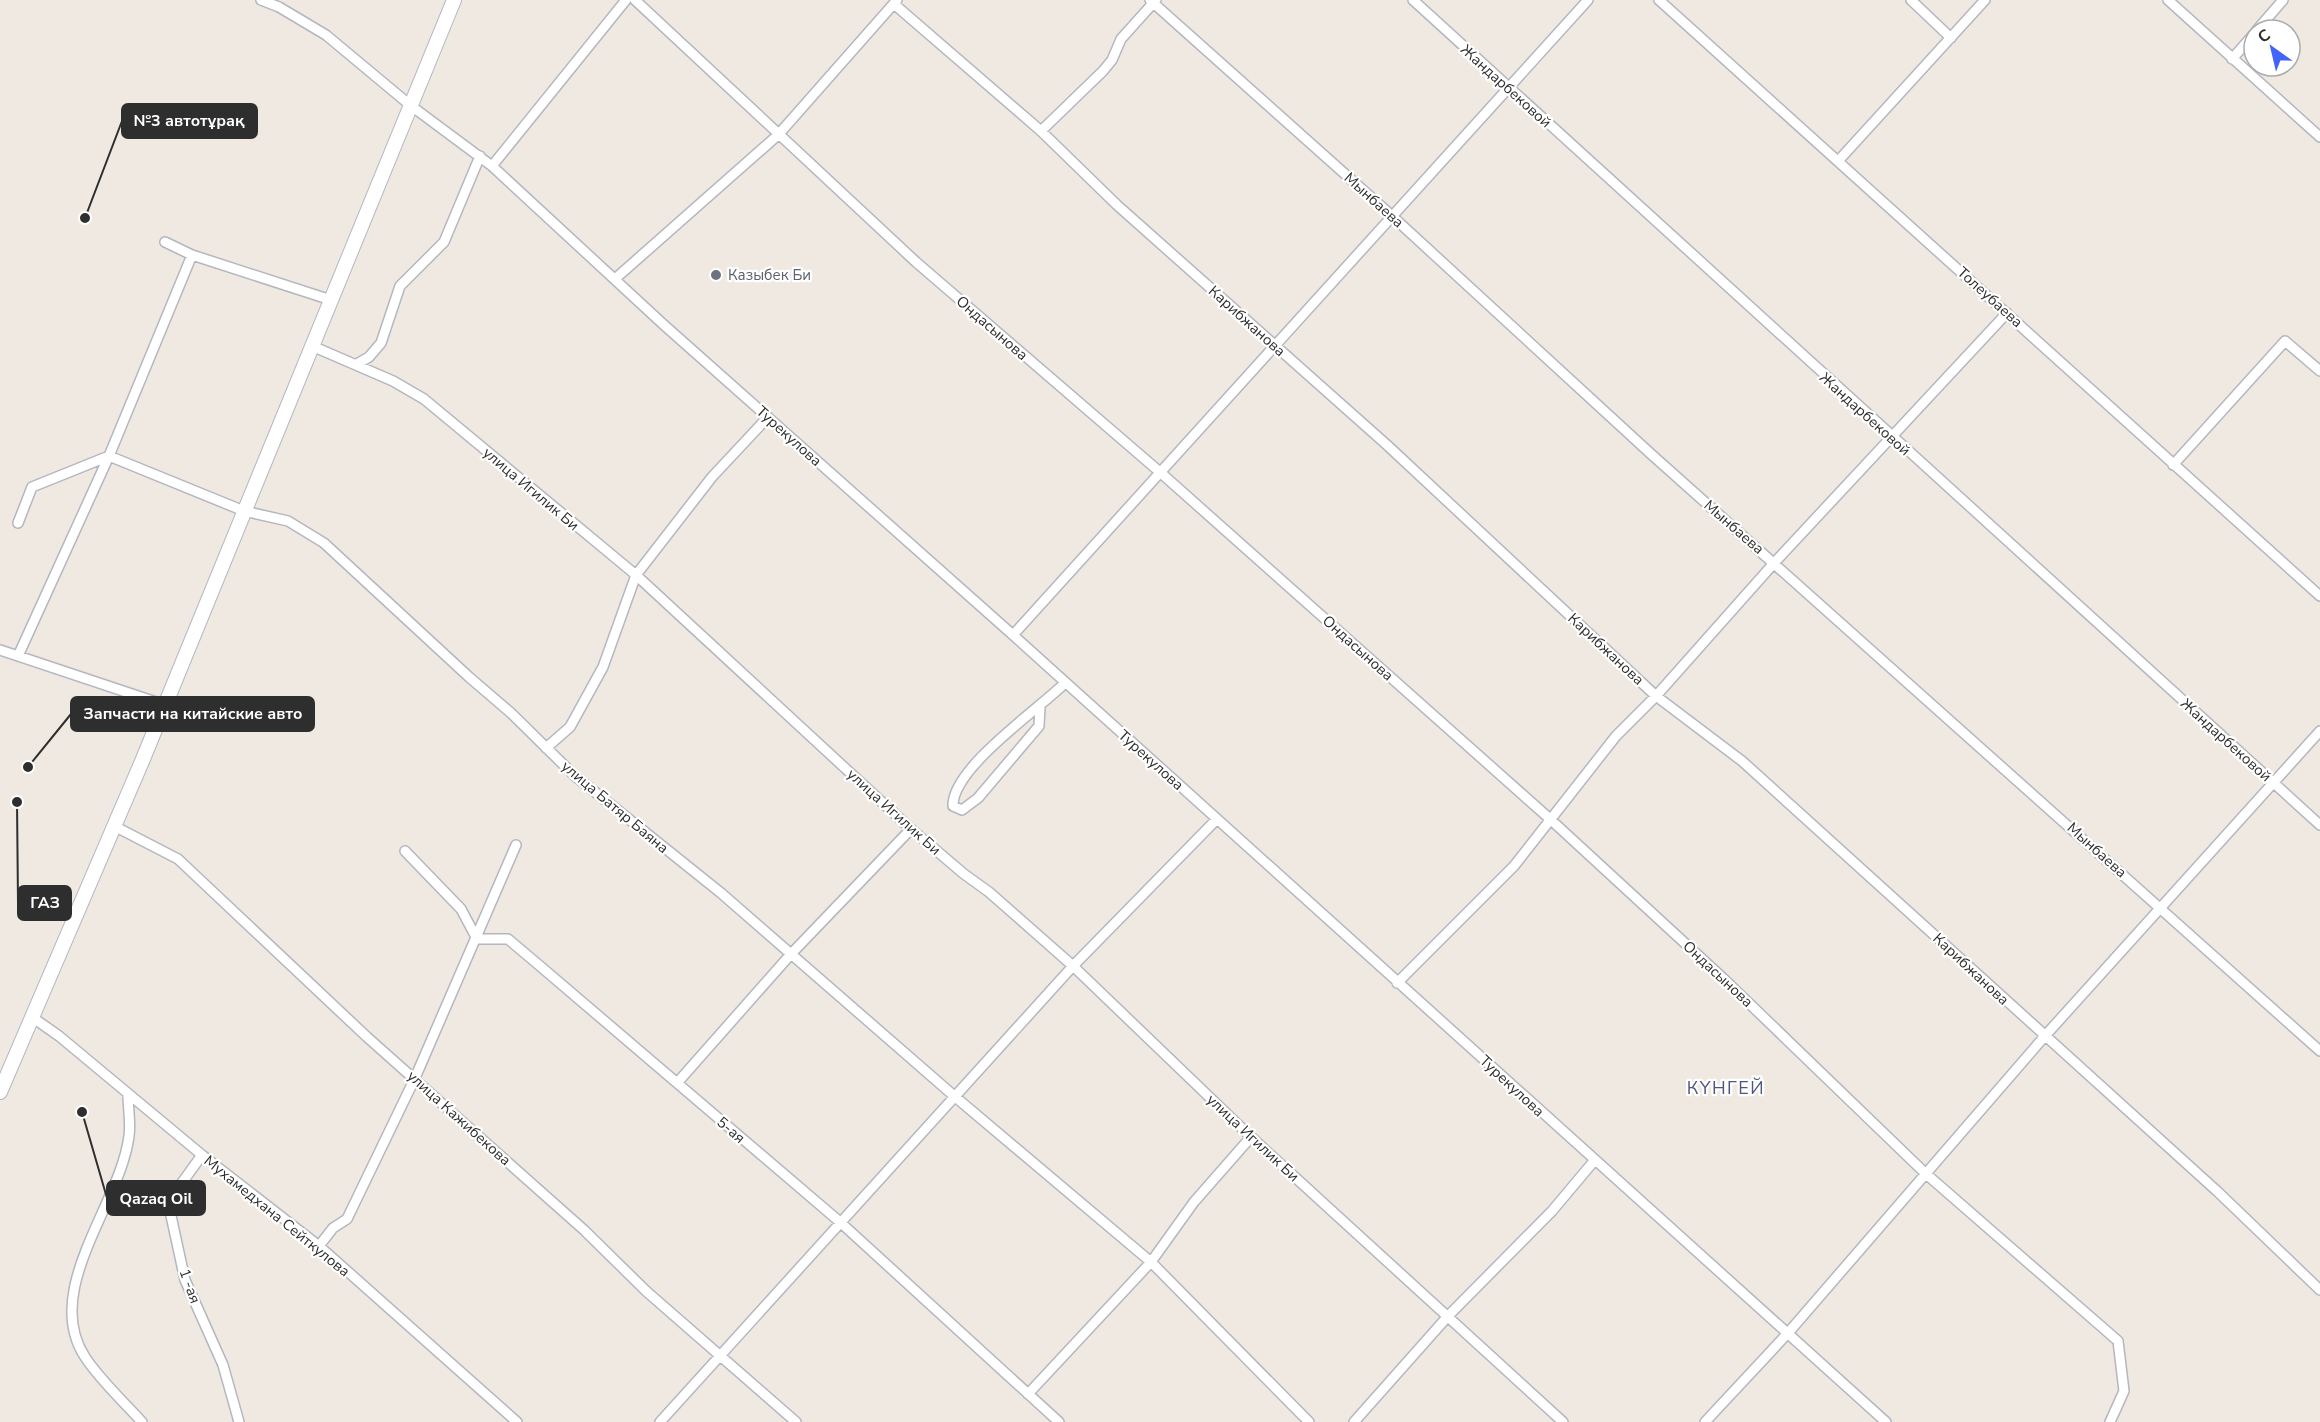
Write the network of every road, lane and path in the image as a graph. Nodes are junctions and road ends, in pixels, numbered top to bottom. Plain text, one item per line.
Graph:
1 (261, 0) edge
2 (454, 0) edge
3 (626, 0) edge
4 (635, 0) edge
5 (1153, 0) edge
6 (1413, 0) edge
7 (1588, 0) edge
8 (1659, 0) edge
9 (1911, 0) edge
10 (1985, 0) edge
11 (2168, 0) edge
12 (2283, 0) edge
13 (896, 2) edge
14 (2267, 18) edge
15 (1952, 38) junction
16 (2242, 48) edge
17 (2232, 59) junction
18 (1509, 88) junction
19 (410, 105) junction
20 (1041, 131) junction
21 (778, 135) junction
22 (2320, 137) edge
23 (480, 156) junction
24 (1839, 160) junction
25 (492, 166) junction
26 (1392, 216) junction
27 (165, 242) dead end
28 (192, 255) junction
29 (616, 278) junction
30 (331, 300) junction
31 (2007, 313) junction
32 (312, 345) junction
33 (1276, 346) junction
34 (357, 364) junction
35 (2320, 371) edge
36 (768, 417) junction
37 (1892, 438) junction
38 (109, 456) junction
39 (2173, 465) junction
40 (1161, 472) junction
41 (244, 511) junction
42 (18, 523) dead end
43 (1775, 562) junction
44 (636, 575) junction
45 (2320, 596) edge
46 (1013, 635) junction
47 (0, 650) edge
48 (18, 656) junction
49 (1065, 683) junction
50 (1656, 696) junction
51 (165, 705) junction
52 (1040, 707) junction
53 (2320, 731) edge
54 (546, 748) junction
55 (2273, 782) junction
56 (1550, 819) junction
57 (1216, 820) junction
58 (2320, 825) edge
59 (114, 826) junction
60 (911, 829) junction
61 (516, 845) dead end
62 (405, 851) dead end
63 (2160, 906) junction
64 (477, 939) junction
65 (792, 954) junction
66 (1073, 966) junction
67 (1397, 983) junction
68 (32, 1017) junction
69 (2044, 1037) junction
70 (2320, 1051) edge
71 (415, 1078) junction
72 (677, 1083) junction
73 (0, 1092) edge
74 (128, 1095) junction
75 (953, 1095) junction
76 (1251, 1137) junction
77 (202, 1155) junction
78 (1594, 1161) junction
79 (1924, 1173) junction
80 (840, 1222) junction
81 (319, 1246) junction
82 (1151, 1262) junction
83 (2320, 1290) edge
84 (1449, 1316) junction
85 (1788, 1333) junction
86 (720, 1355) junction
87 (1028, 1394) junction
88 (142, 1422) edge
89 (239, 1422) edge
90 (517, 1422) edge
91 (660, 1422) edge
92 (796, 1422) edge
93 (1059, 1422) edge
94 (1309, 1422) edge
95 (1354, 1422) edge
96 (1563, 1422) edge
97 (1705, 1422) edge
98 (1886, 1422) edge
99 (2110, 1422) edge

1 - 19 street, Турекулова
2 - 19 main road
3 - 25 street
4 - 21 street, Ондасынова
5 - 20 street
5 - 26 street, Мынбаева
6 - 18 street, Жандарбековой
7 - 18 street
8 - 24 street, Толеубаева
9 - 15 street
10 - 15 street
11 - 17 street
12 - 14 street
13 - 20 street, Карибжанова
13 - 21 street
15 - 24 street
16 - 17 street
17 - 22 street
18 - 26 street
18 - 37 street, Жандарбековой
19 - 23 street, Турекулова
19 - 30 main road
20 - 33 street, Карибжанова
21 - 29 street
21 - 40 street, Ондасынова
23 - 25 street, Турекулова
23 - 34 street
24 - 31 street, Толеубаева
25 - 29 street, Турекулова
26 - 33 street
26 - 43 street, Мынбаева
27 - 28 street
28 - 30 street
28 - 38 street
29 - 36 street, Турекулова
30 - 32 main road
31 - 37 street
31 - 39 street, Толеубаева
32 - 34 street, улица Игилик Би
32 - 41 main road
33 - 40 street
33 - 50 street, Карибжанова
34 - 44 street, улица Игилик Би
35 - 39 street
36 - 44 street
36 - 46 street, Турекулова
37 - 43 street
37 - 55 street, Жандарбековой
38 - 41 street, улица Батяр Баяна
38 - 42 street
38 - 48 street
39 - 45 street, Толеубаева
40 - 46 street
40 - 56 street, Ондасынова
41 - 51 main road
41 - 54 street, улица Батяр Баяна
43 - 50 street
43 - 63 street, Мынбаева
44 - 54 street
44 - 60 street, улица Игилик Би
46 - 49 street, Турекулова
47 - 48 street
48 - 51 street
49 - 52 street
49 - 57 street, Турекулова
50 - 56 street
50 - 69 street, Карибжанова
51 - 59 main road
52 - 52 street
53 - 55 street
54 - 65 street, улица Батяр Баяна
55 - 58 street, Жандарбековой
55 - 63 street
56 - 67 street
56 - 79 street, Ондасынова
57 - 66 street
57 - 67 street, Турекулова
59 - 68 main road
59 - 71 street, улица Кажибекова
60 - 65 street
60 - 66 street, улица Игилик Би
61 - 64 street
62 - 64 street
63 - 69 street
63 - 70 street, Мынбаева
64 - 71 street
64 - 72 street, 5-ая
65 - 72 street
65 - 75 street, улица Батяр Баяна
66 - 75 street
66 - 76 street, улица Игилик Би
67 - 78 street, Турекулова
68 - 73 main road
68 - 74 street, Мухамедхана Сейткулова
69 - 79 street
69 - 83 street, Карибжанова
71 - 81 street
71 - 86 street, улица Кажибекова
72 - 80 street, 5-ая
74 - 77 street, Мухамедхана Сейткулова
74 - 88 street
75 - 80 street
75 - 82 street, улица Батяр Баяна
76 - 82 street
76 - 84 street, улица Игилик Би
77 - 81 street, Мухамедхана Сейткулова
77 - 89 street, 1 -ая
78 - 84 street
78 - 85 street, Турекулова
79 - 85 street
79 - 99 street, Ондасынова
80 - 86 street
80 - 87 street, 5-ая
81 - 90 street, Мухамедхана Сейткулова
82 - 87 street
82 - 94 street, улица Батяр Баяна
84 - 95 street
84 - 96 street, улица Игилик Би
85 - 97 street
85 - 98 street, Турекулова
86 - 91 street
86 - 92 street, улица Кажибекова
87 - 93 street, 5-ая

